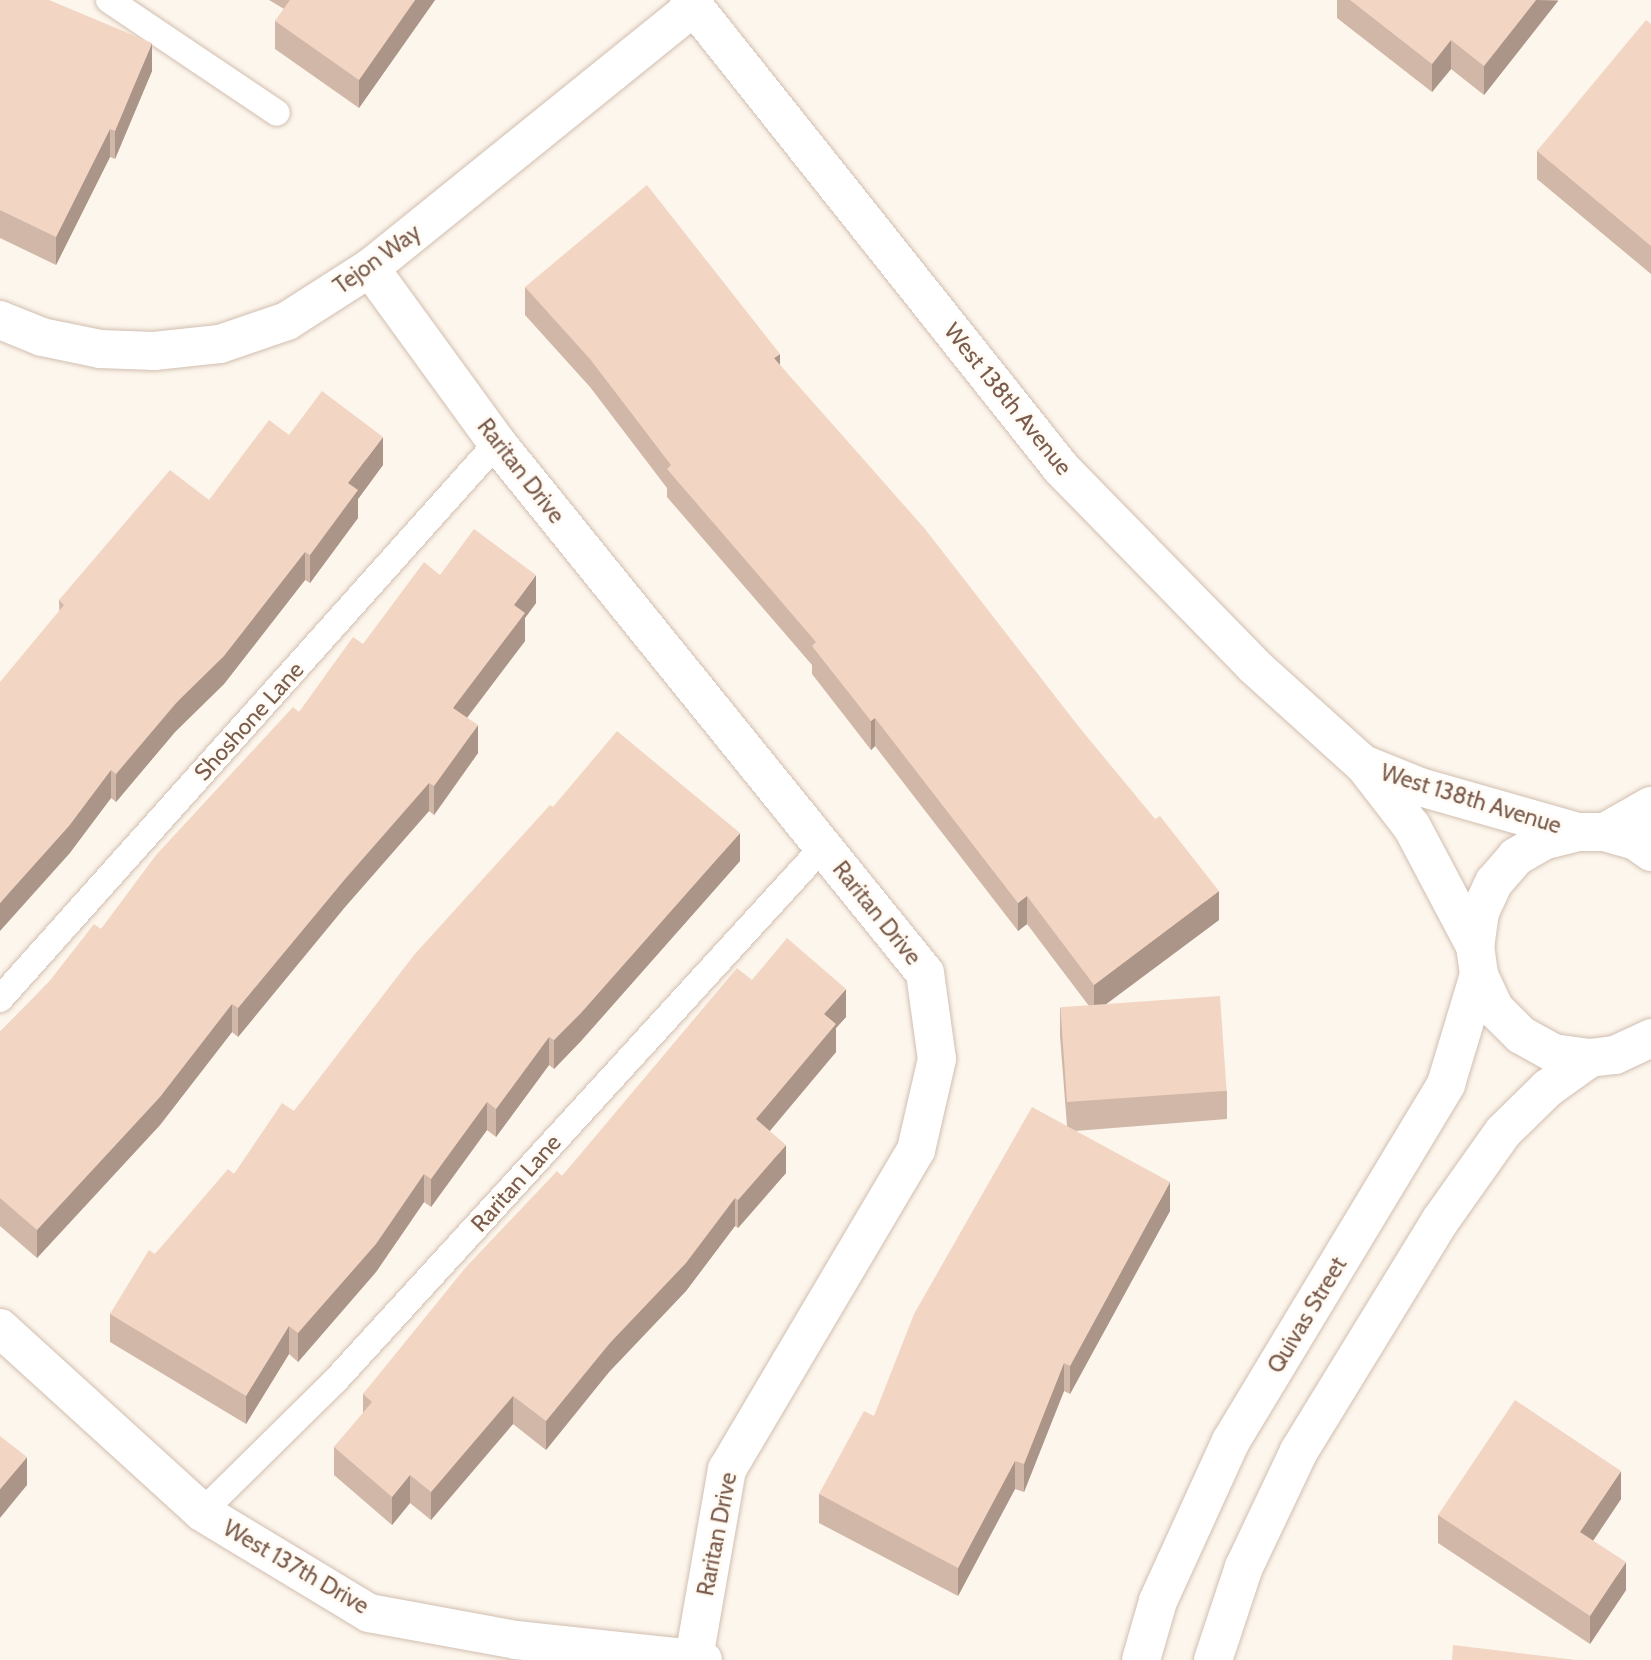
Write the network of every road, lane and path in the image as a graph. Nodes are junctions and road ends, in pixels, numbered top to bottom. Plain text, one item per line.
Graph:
1 (109, 0) edge
2 (692, 4) edge
3 (277, 113) dead end
4 (370, 268) junction
5 (0, 320) edge
6 (497, 443) junction
7 (1364, 765) junction
8 (1651, 806) edge
9 (1591, 832) junction
10 (823, 847) junction
11 (1651, 852) edge
12 (1477, 960) junction
13 (0, 999) edge
14 (1647, 1044) edge
15 (1590, 1058) junction
16 (0, 1328) edge
17 (202, 1512) junction
18 (698, 1659) edge
19 (1141, 1660) edge
20 (1213, 1660) edge

1 - 3 lane
2 - 4 street, Tejon Way
2 - 7 street, West 138th Avenue
4 - 5 street, Tejon Way
4 - 6 street, Raritan Drive
6 - 10 street, Raritan Drive
6 - 13 lane, Shoshone Lane
7 - 9 street, West 138th Avenue
7 - 12 street, West 138th Avenue
8 - 9 street, Quivas Street
9 - 11 street, West 138th Avenue
9 - 12 street, Quivas Street
10 - 17 lane, Raritan Lane
10 - 18 street, Raritan Drive
12 - 15 street, West 138th Avenue
12 - 19 street, Quivas Street
14 - 15 street
15 - 20 street
16 - 17 street, West 137th Drive
17 - 18 street, West 137th Drive

